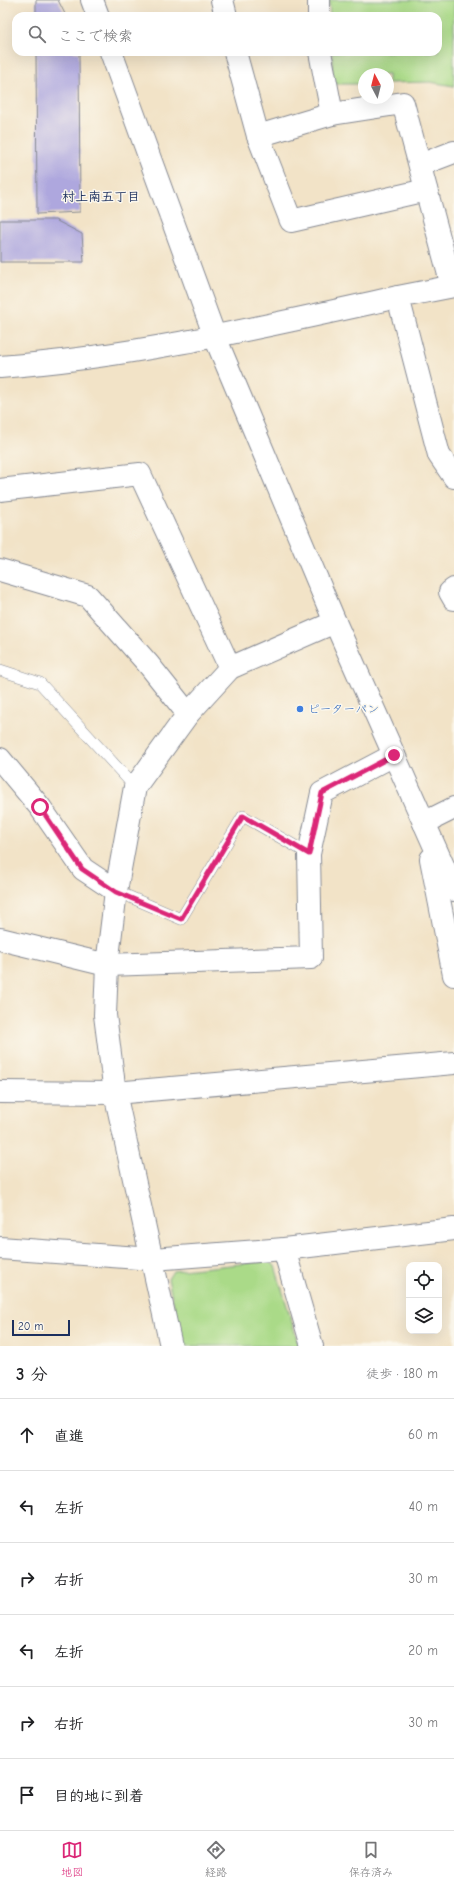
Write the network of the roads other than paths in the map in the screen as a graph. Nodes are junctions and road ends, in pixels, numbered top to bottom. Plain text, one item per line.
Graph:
1 (92, 0) edge
2 (222, 0) edge
3 (319, 0) edge
4 (96, 12) edge
5 (225, 12) edge
6 (319, 12) edge
7 (112, 56) edge
8 (236, 56) edge
9 (321, 56) edge
10 (332, 114) junction
11 (258, 136) junction
12 (454, 152) edge
13 (420, 165) junction
14 (426, 190) junction
15 (453, 286) edge
16 (398, 297) junction
17 (215, 338) junction
18 (0, 367) edge
19 (446, 449) edge
20 (454, 477) edge
21 (0, 490) edge
22 (0, 570) edge
23 (454, 589) edge
24 (454, 599) edge
25 (335, 622) junction
26 (230, 668) junction
27 (0, 670) edge
28 (188, 714) junction
29 (394, 755) junction
30 (0, 759) edge
31 (135, 787) junction
32 (454, 808) edge
33 (424, 823) junction
34 (309, 854) junction
35 (454, 890) edge
36 (116, 892) junction
37 (0, 939) edge
38 (107, 964) junction
39 (454, 975) edge
40 (454, 1063) edge
41 (0, 1092) edge
42 (115, 1093) junction
43 (454, 1229) edge
44 (0, 1248) edge
45 (284, 1249) junction
46 (153, 1259) junction
47 (171, 1346) edge
48 (312, 1346) edge

1 - 4 street
2 - 5 street
3 - 6 street
7 - 17 street
8 - 11 street
9 - 10 street
10 - 11 street
10 - 13 street
11 - 14 street
12 - 13 street
13 - 14 street
14 - 15 street
15 - 16 street
16 - 17 street
16 - 19 street
17 - 18 street
17 - 25 street
19 - 20 street
21 - 26 street
22 - 28 street
23 - 24 street
25 - 26 street
25 - 29 street
26 - 28 street
27 - 31 lane
28 - 31 street
29 - 33 street
29 - 34 street
30 - 36 street
31 - 36 street
32 - 33 street
33 - 35 street
33 - 39 street
34 - 36 lane
34 - 38 street
36 - 38 street
37 - 38 street
38 - 42 street
40 - 42 street
41 - 42 street
42 - 46 street
43 - 45 street
44 - 46 street
45 - 46 street
45 - 48 street
46 - 47 street

